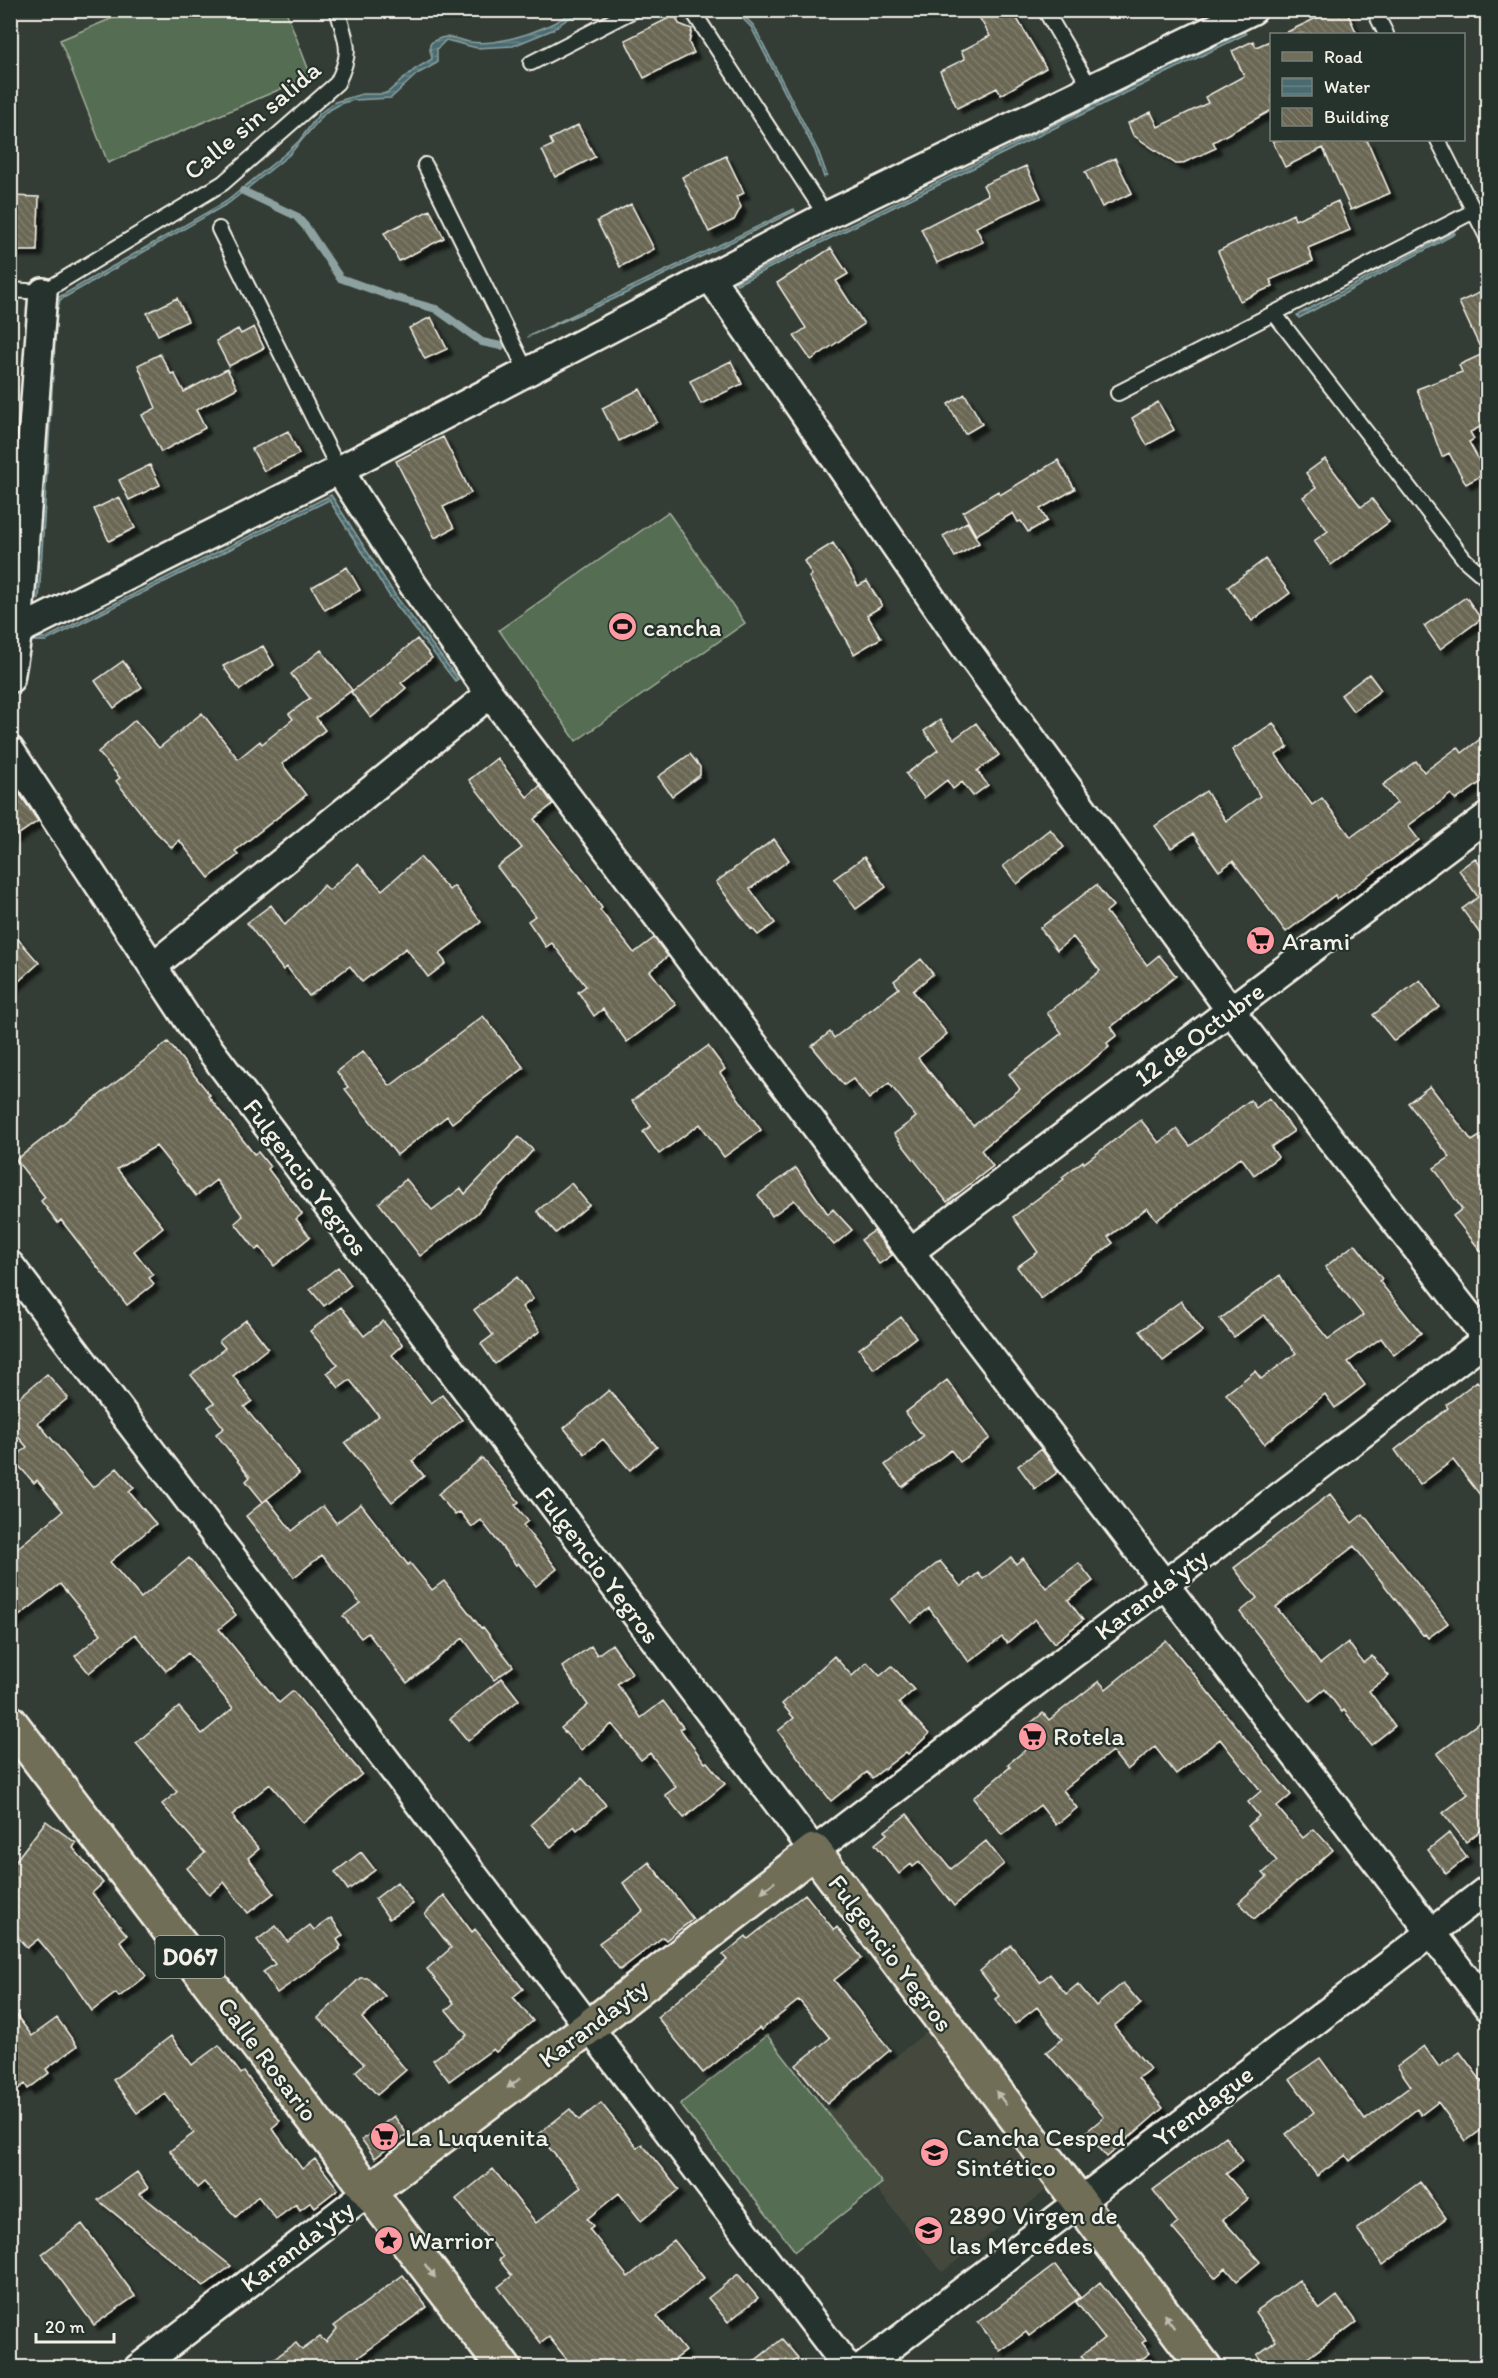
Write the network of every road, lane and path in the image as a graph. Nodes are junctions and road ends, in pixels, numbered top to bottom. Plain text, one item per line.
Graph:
1 (336, 10) edge
2 (634, 10) edge
3 (692, 10) edge
4 (1045, 10) edge
5 (1253, 10) edge
6 (1374, 10) edge
7 (1386, 33) edge
8 (531, 63) dead end
9 (1091, 89) junction
10 (1439, 141) edge
11 (425, 165) dead end
12 (1474, 211) junction
13 (826, 216) junction
14 (219, 229) dead end
15 (1488, 239) edge
16 (710, 277) junction
17 (10, 290) edge
18 (43, 292) junction
19 (1274, 313) junction
20 (527, 372) junction
21 (1118, 393) dead end
22 (339, 470) junction
23 (1488, 580) edge
24 (18, 631) junction
25 (10, 679) edge
26 (490, 694) junction
27 (10, 750) edge
28 (1488, 816) edge
29 (153, 966) junction
30 (1230, 1010) junction
31 (910, 1252) junction
32 (10, 1265) edge
33 (1487, 1339) edge
34 (1164, 1585) junction
35 (10, 1722) edge
36 (814, 1851) junction
37 (1488, 1889) edge
38 (1430, 1933) junction
39 (1488, 2007) edge
40 (589, 2027) junction
41 (369, 2191) junction
42 (1079, 2201) junction
43 (138, 2367) edge
44 (504, 2367) edge
45 (848, 2367) edge
46 (862, 2367) edge
47 (1204, 2367) edge

1 - 18 lane, Calle sin salida
2 - 8 lane
3 - 13 lane
4 - 9 lane
5 - 9 street
6 - 7 lane
9 - 13 street
10 - 12 lane
11 - 20 lane
12 - 15 lane
12 - 19 lane
13 - 16 street
14 - 22 lane
16 - 20 street
16 - 30 street
17 - 18 lane
18 - 24 street
19 - 21 lane
19 - 23 lane
20 - 22 street
22 - 24 street
22 - 26 street
24 - 25 street
26 - 29 street
26 - 31 street
27 - 29 street, Fulgencio Yegros
28 - 30 street, 12 de Octubre
29 - 36 street, Fulgencio Yegros
30 - 31 street, 12 de Octubre
30 - 33 street
31 - 34 street
32 - 40 street
33 - 34 street, Karanda'yty
34 - 36 street, Karanda'yty
34 - 38 street
35 - 41 main road, Calle Rosario / D067
36 -> 40 main road, Karandayty
42 -> 36 main road, Fulgencio Yegros
37 - 38 street, Yrendague
38 - 39 street
38 - 42 street, Yrendague
40 -> 41 main road, Karandayty
40 - 45 street
41 - 43 street, Karanda'yty
41 -> 44 main road, Calle Rosario / D067
42 - 46 street, Yrendague
47 -> 42 main road, Fulgencio Yegros

